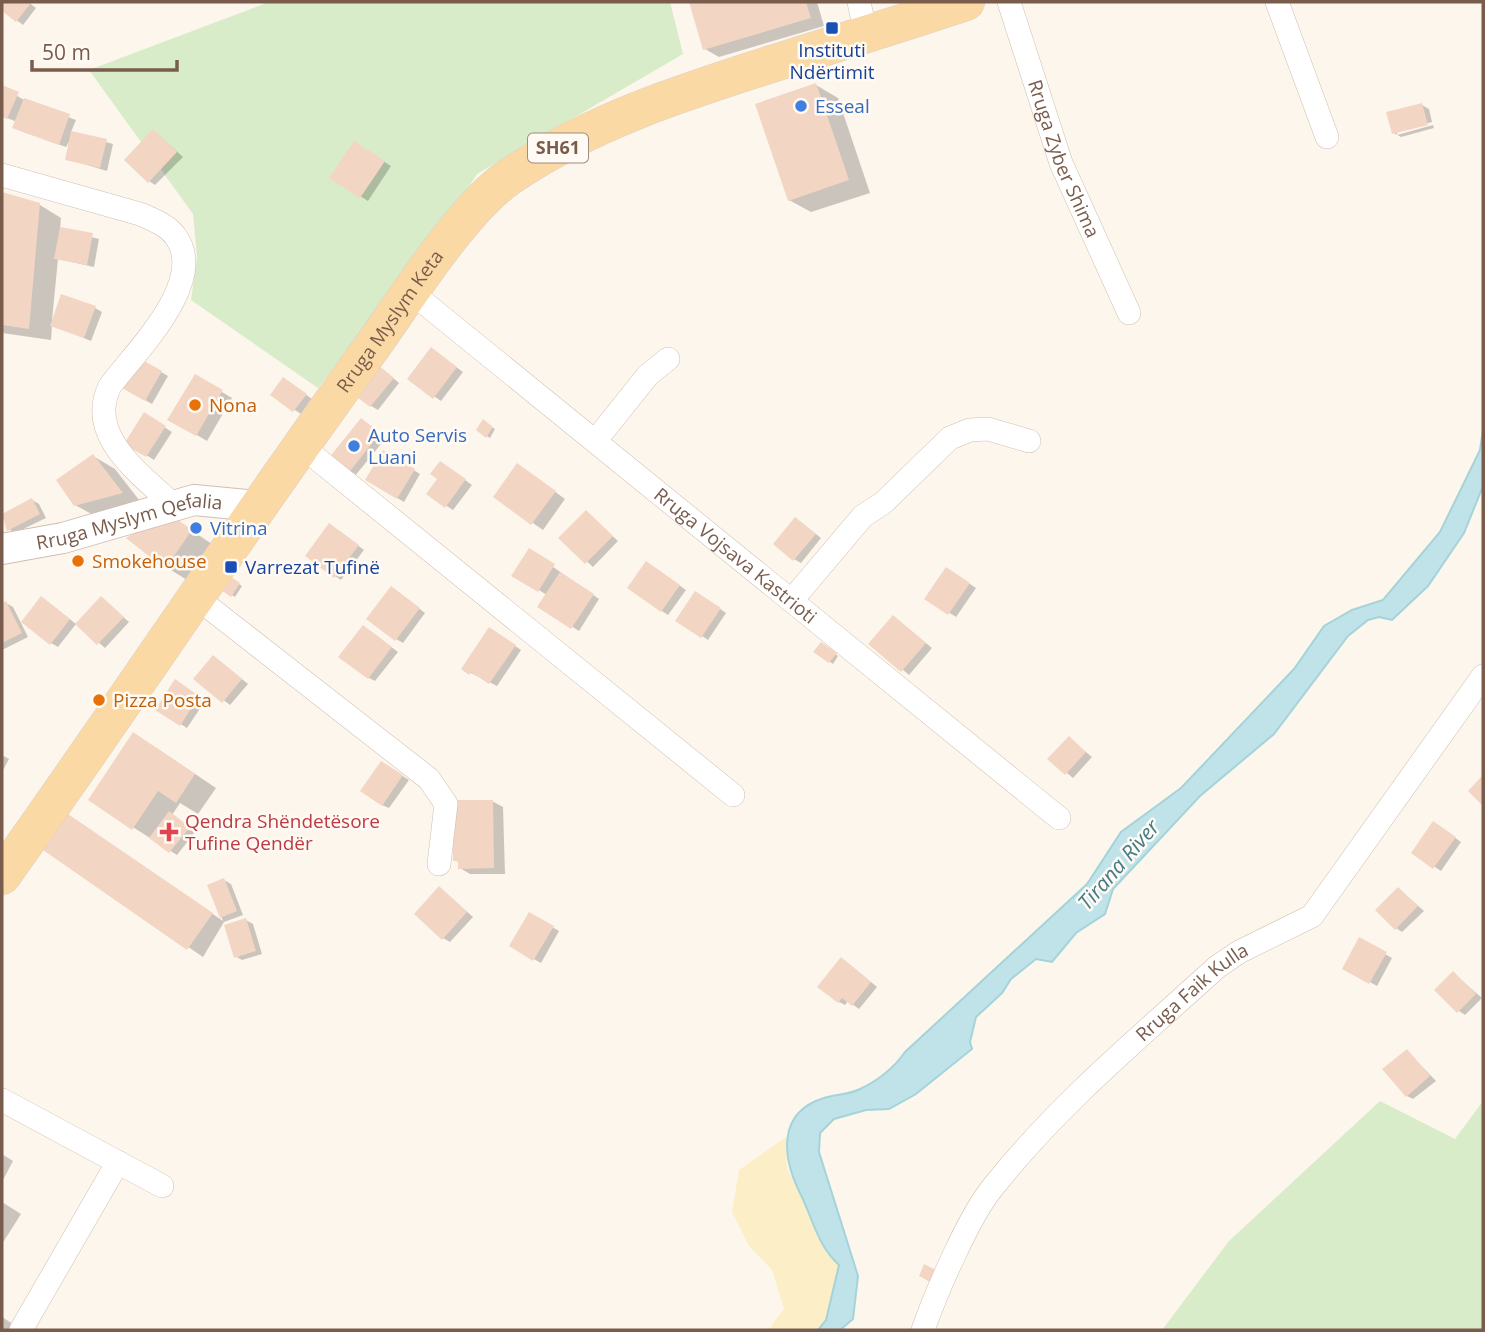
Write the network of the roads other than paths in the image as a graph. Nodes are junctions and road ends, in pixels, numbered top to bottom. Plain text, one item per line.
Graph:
1 (966, 2) edge
2 (1009, 2) edge
3 (1278, 2) edge
4 (862, 18) edge
5 (1326, 137) dead end
6 (2, 174) edge
7 (411, 292) junction
8 (1129, 313) dead end
9 (668, 359) dead end
10 (596, 440) junction
11 (1029, 441) dead end
12 (300, 445) junction
13 (173, 505) junction
14 (258, 506) junction
15 (2, 549) edge
16 (197, 598) junction
17 (792, 600) junction
18 (1483, 676) edge
19 (733, 794) dead end
20 (1059, 818) dead end
21 (439, 864) dead end
22 (2, 876) edge
23 (2, 1100) edge
24 (118, 1162) junction
25 (162, 1186) dead end
26 (20, 1330) edge
27 (923, 1330) edge

1 - 4 main road, Rruga Myslym Keta / SH61
2 - 8 street, Rruga Zyber Shima
3 - 5 street
4 - 7 main road, Rruga Myslym Keta / SH61
6 - 13 street
7 - 10 street, Rruga Vojsava Kastrioti
7 - 12 main road, Rruga Myslym Keta / SH61
9 - 10 street
10 - 17 street, Rruga Vojsava Kastrioti
11 - 17 street
12 - 14 main road, Rruga Myslym Keta / SH61
12 - 19 street
13 - 14 street, Rruga Myslym Qefalia
13 - 15 street, Rruga Myslym Qefalia
14 - 16 main road, Rruga Myslym Keta / SH61
16 - 21 street
16 - 22 main road, Rruga Myslym Keta / SH61
17 - 20 street, Rruga Vojsava Kastrioti
18 - 27 street, Rruga Faik Kulla
23 - 24 street
24 - 25 street
24 - 26 street

